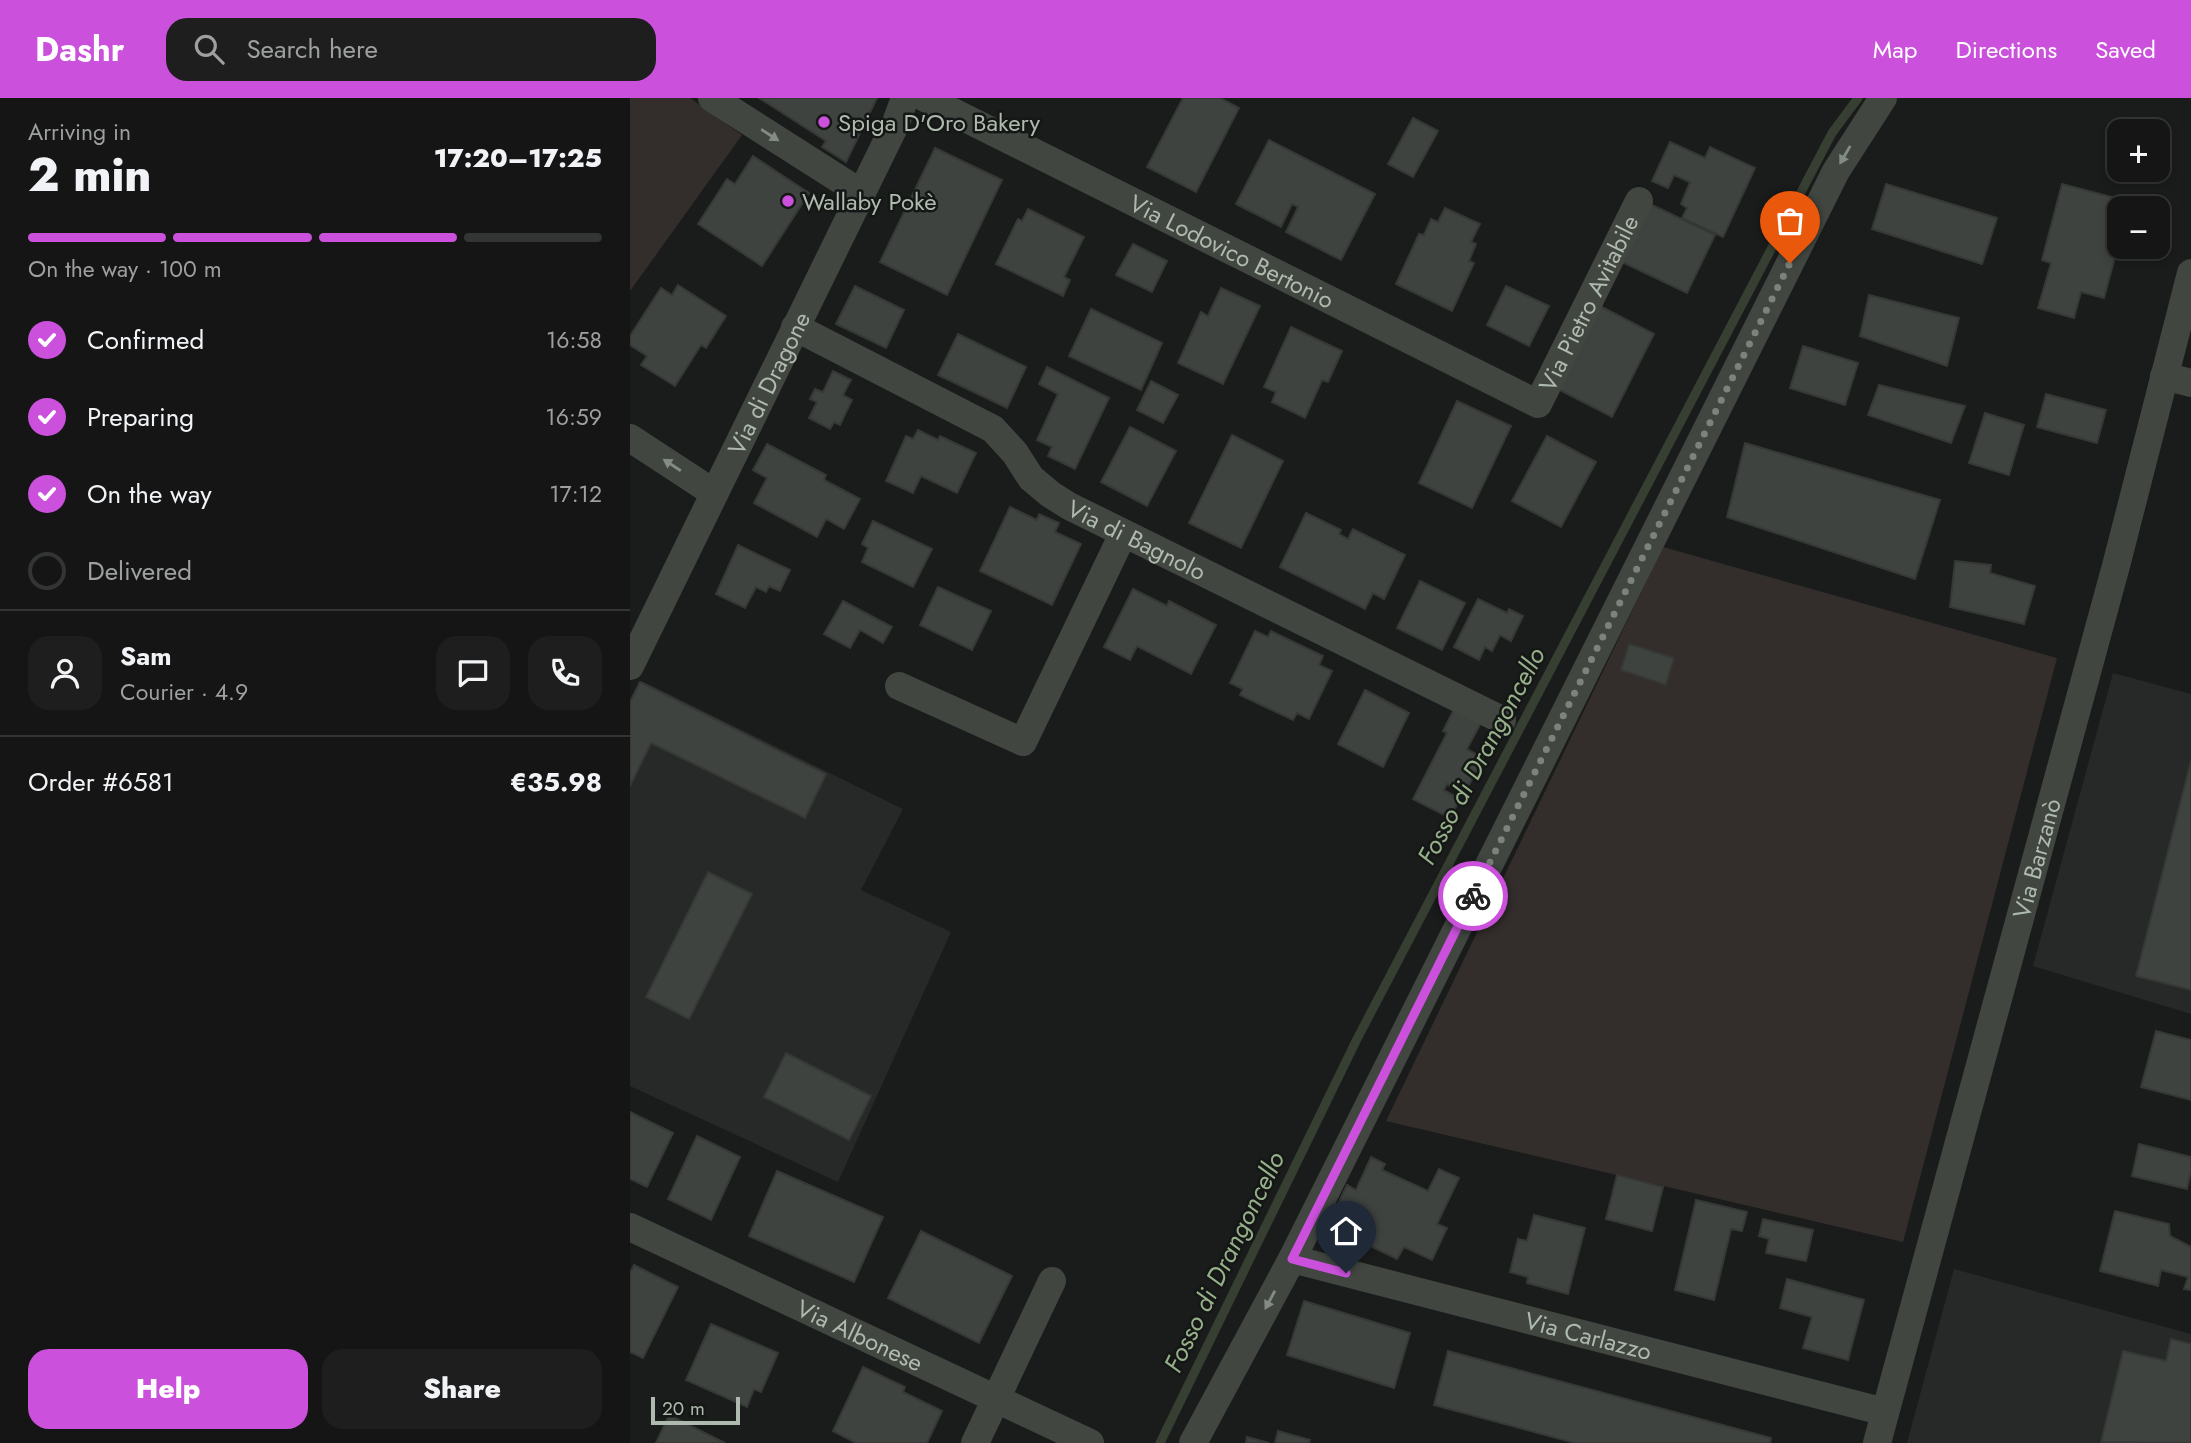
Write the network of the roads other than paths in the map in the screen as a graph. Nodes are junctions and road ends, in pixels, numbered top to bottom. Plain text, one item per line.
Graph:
1 (712, 98) edge
2 (905, 98) edge
3 (925, 98) edge
4 (1883, 98) edge
5 (861, 193) junction
6 (1640, 201) dead end
7 (2191, 273) edge
8 (795, 327) junction
9 (2178, 380) edge
10 (1538, 404) joint
11 (630, 438) edge
12 (714, 492) junction
13 (1123, 534) junction
14 (630, 666) edge
15 (899, 686) dead end
16 (1502, 720) dead end
17 (630, 1227) edge
18 (1292, 1259) junction
19 (1052, 1281) dead end
20 (996, 1400) junction
21 (1885, 1412) junction
22 (975, 1443) edge
23 (1090, 1443) edge
24 (1193, 1443) edge
25 (1877, 1443) edge

1 -> 5 street
2 - 5 street, Via di Dragone
3 - 10 street, Via Lodovico Bertonio
4 -> 18 street
5 - 8 street, Via di Dragone
6 - 10 street, Via Pietro Avitabile
7 - 9 street, Via Barzanò
8 - 12 street, Via di Dragone
8 - 13 street, Via di Bagnolo
9 - 21 street, Via Barzanò
12 -> 11 street
12 - 14 street, Via di Dragone
13 - 15 street
13 - 16 street, Via di Bagnolo
17 - 20 street, Via Albonese
18 - 21 street, Via Carlazzo
18 -> 24 street
19 - 20 street
20 - 22 street
20 - 23 street, Via Albonese
21 - 25 street, Via Barzanò

